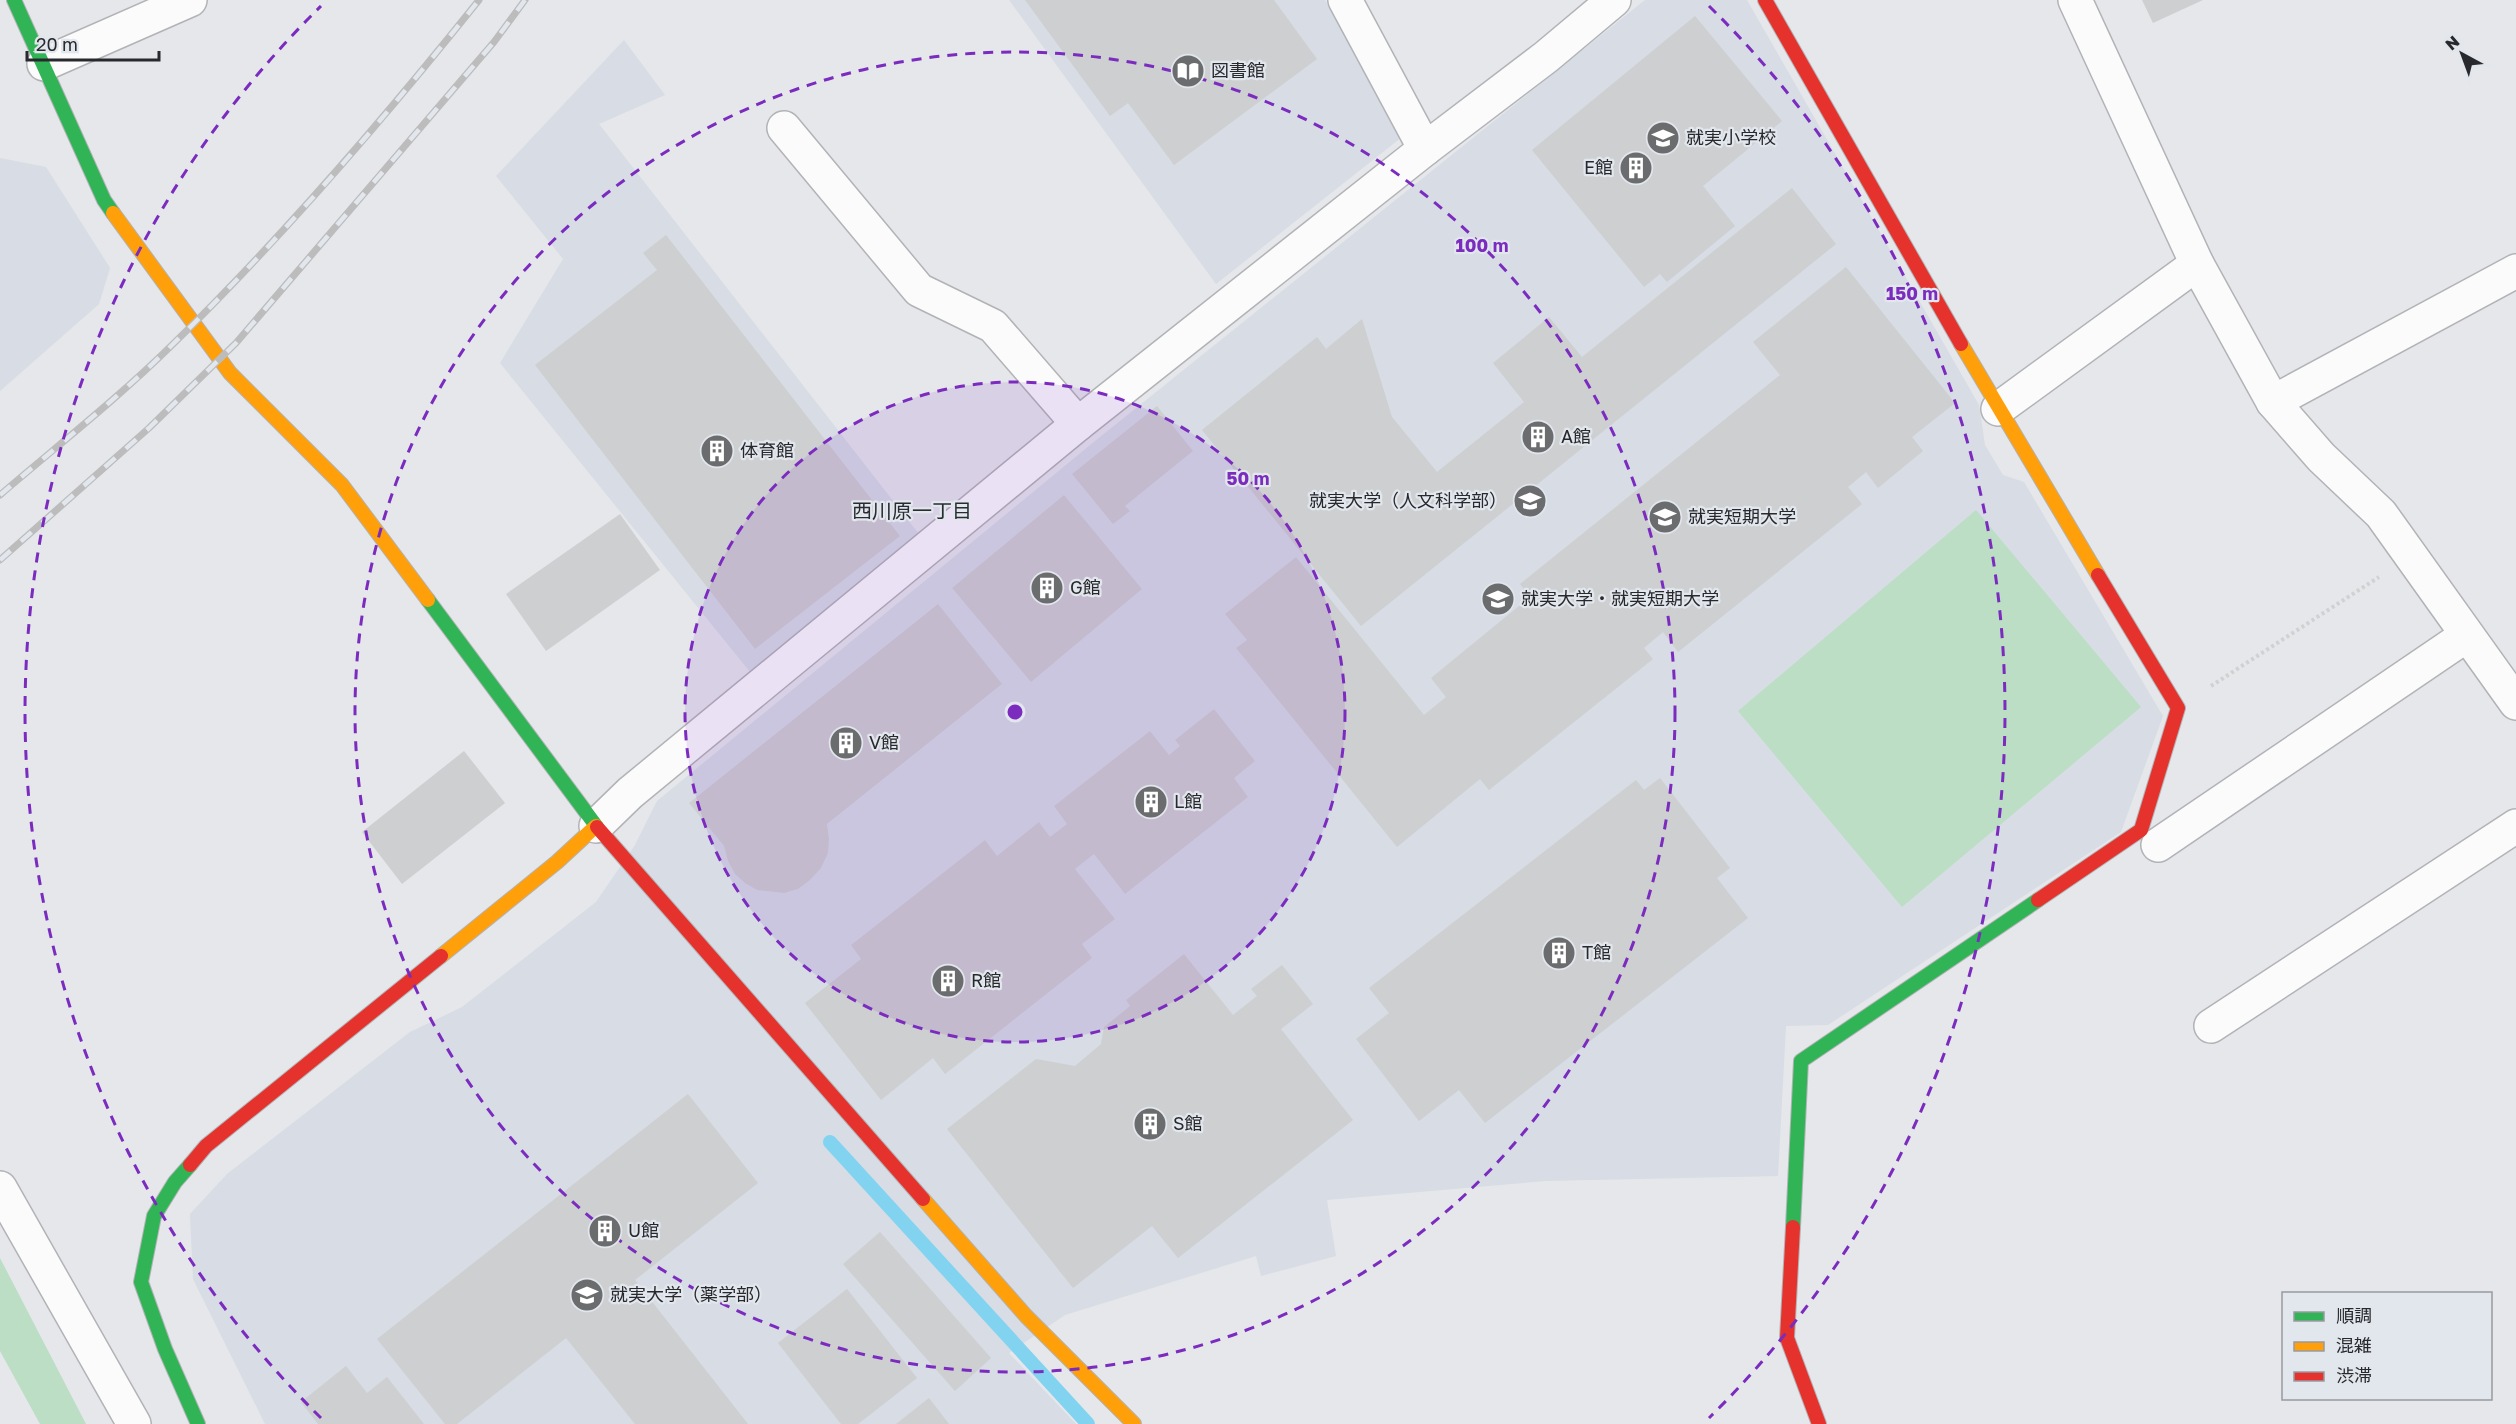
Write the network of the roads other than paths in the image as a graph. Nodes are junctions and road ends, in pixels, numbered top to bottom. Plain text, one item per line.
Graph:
1 (14, 0) edge
2 (190, 0) edge
3 (1344, 0) edge
4 (1614, 0) edge
5 (1765, 0) edge
6 (2075, 0) edge
7 (44, 64) junction
8 (784, 128) dead end
9 (1425, 149) junction
10 (2197, 264) junction
11 (2516, 271) edge
12 (2274, 402) junction
13 (1998, 409) junction
14 (1078, 424) junction
15 (2467, 635) junction
16 (2516, 703) edge
17 (596, 826) junction
18 (2516, 826) edge
19 (2158, 845) dead end
20 (2211, 1026) dead end
21 (0, 1188) edge
22 (134, 1424) edge
23 (198, 1424) edge
24 (1134, 1424) edge
25 (1819, 1424) edge

1 - 7 street
2 - 7 street
3 - 9 street
4 - 9 street
5 - 13 street
6 - 10 street
7 - 17 street
8 - 14 street
9 - 14 street
10 - 12 street
10 - 13 street
11 - 12 street
12 - 15 street
13 - 25 street
14 - 17 street
15 - 16 street
15 - 19 street
17 - 23 street
17 - 24 street
18 - 20 street
21 - 22 street

